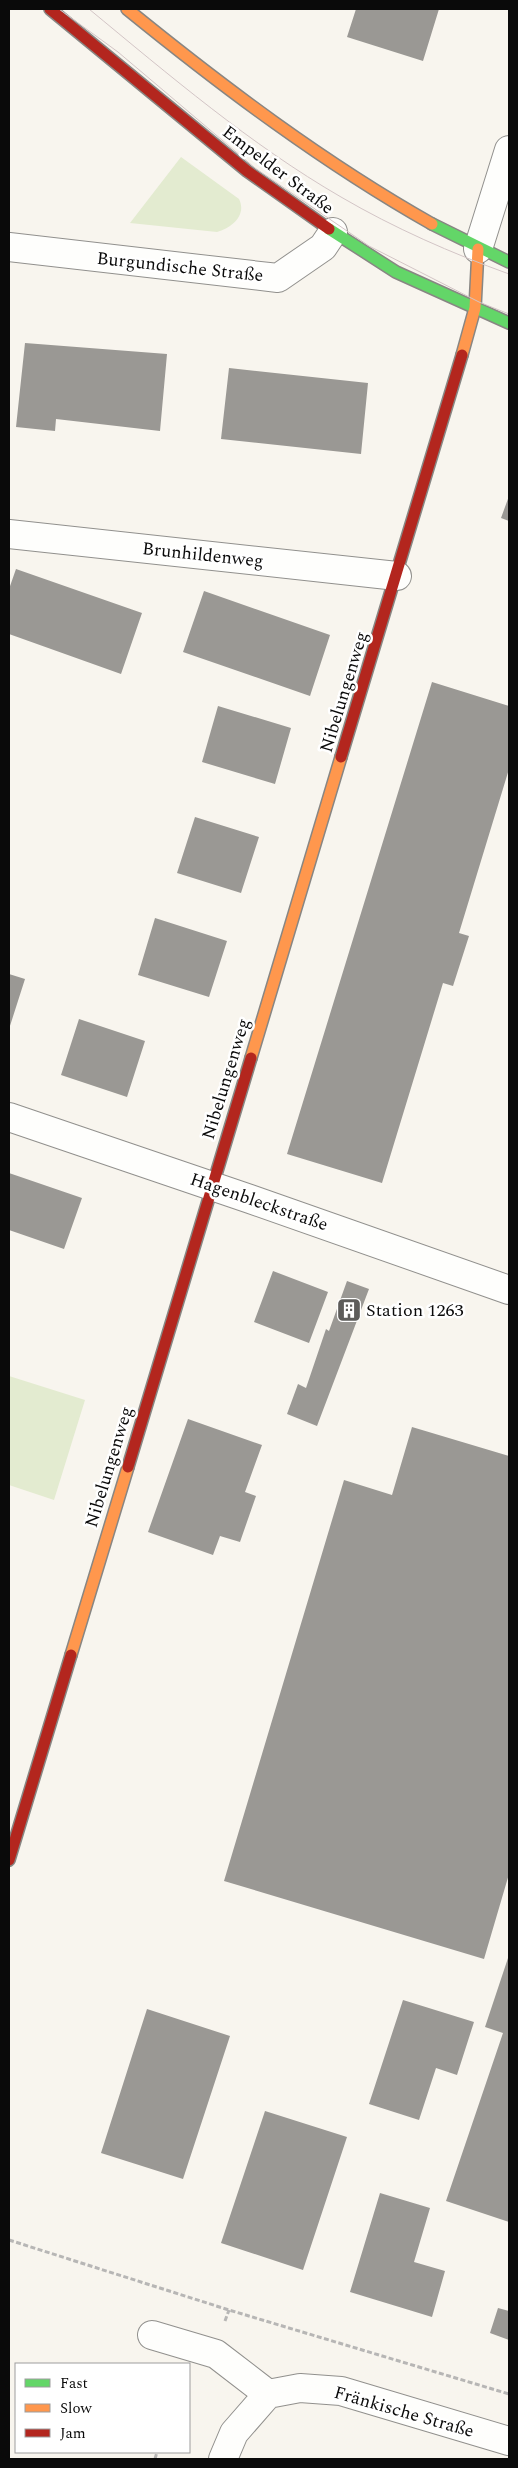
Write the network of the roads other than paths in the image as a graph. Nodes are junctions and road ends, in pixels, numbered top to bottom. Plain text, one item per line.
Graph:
1 (50, 9) edge
2 (127, 9) edge
3 (509, 150) edge
4 (333, 232) junction
5 (9, 248) edge
6 (478, 249) junction
7 (509, 262) edge
8 (475, 308) junction
9 (509, 322) edge
10 (9, 534) edge
11 (397, 576) junction
12 (9, 1117) edge
13 (212, 1186) junction
14 (509, 1290) edge
15 (9, 1860) edge
16 (152, 2335) dead end
17 (268, 2394) junction
18 (509, 2441) edge
19 (223, 2459) edge

1 - 4 street, Empelder Straße
2 - 6 street, Empelder Straße
3 - 6 street
4 - 5 street, Burgundische Straße
4 - 8 street, Empelder Straße
6 - 7 street, Empelder Straße
6 - 8 street, Nibelungenweg
8 - 9 street, Empelder Straße
8 - 11 street, Nibelungenweg
10 - 11 street, Brunhildenweg
11 - 13 street, Nibelungenweg
12 - 13 street, Hagenbleckstraße
13 - 14 street, Hagenbleckstraße
13 - 15 street, Nibelungenweg
16 - 17 street
17 - 18 street, Fränkische Straße
17 - 19 street

